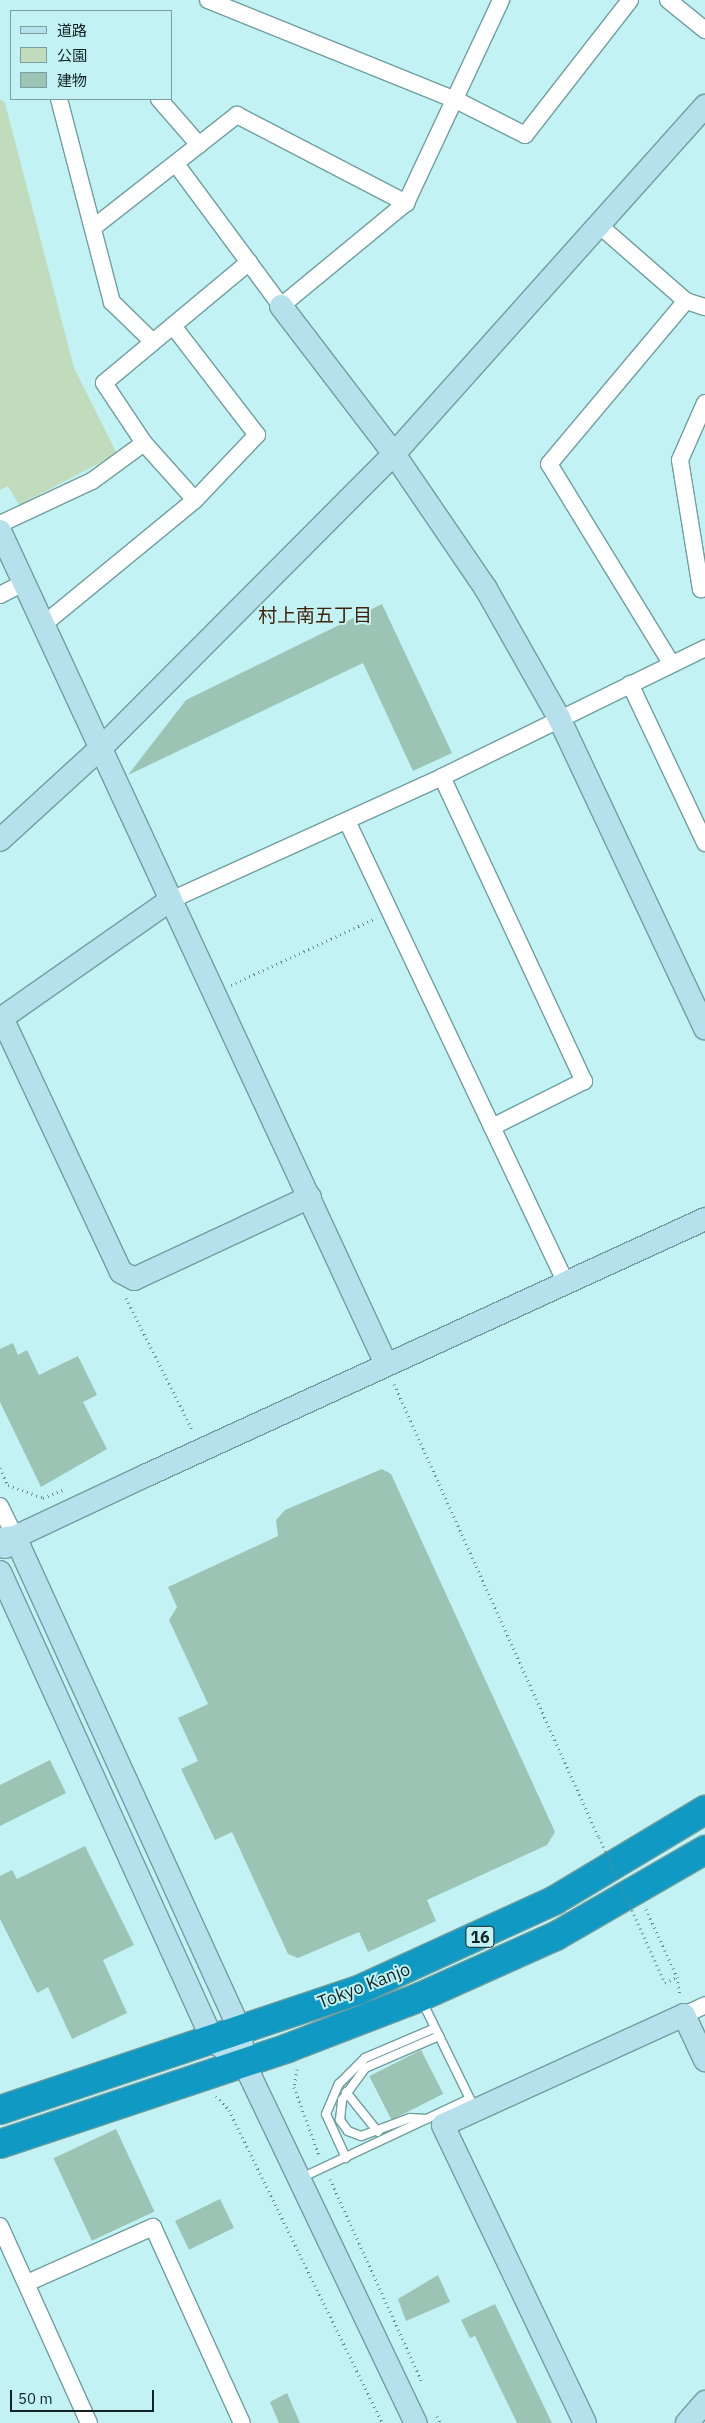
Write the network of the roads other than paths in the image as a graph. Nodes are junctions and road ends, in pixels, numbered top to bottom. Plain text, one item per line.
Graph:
1 (208, 0) edge
2 (630, 0) edge
3 (668, 0) edge
4 (496, 2) edge
5 (705, 30) edge
6 (59, 100) edge
7 (160, 100) edge
8 (458, 101) junction
9 (702, 116) edge
10 (199, 145) junction
11 (176, 164) junction
12 (406, 203) junction
13 (600, 226) junction
14 (94, 227) junction
15 (249, 262) junction
16 (686, 301) junction
17 (281, 306) junction
18 (705, 307) edge
19 (173, 326) junction
20 (153, 342) junction
21 (705, 403) edge
22 (144, 442) junction
23 (394, 454) junction
24 (195, 500) junction
25 (0, 524) edge
26 (0, 531) edge
27 (24, 583) junction
28 (705, 587) edge
29 (0, 595) edge
30 (44, 624) junction
31 (705, 648) edge
32 (671, 663) junction
33 (630, 684) junction
34 (559, 718) junction
35 (102, 747) junction
36 (442, 777) junction
37 (347, 821) junction
38 (0, 840) edge
39 (705, 843) edge
40 (169, 901) junction
41 (705, 1028) edge
42 (492, 1127) junction
43 (310, 1197) junction
44 (705, 1219) edge
45 (565, 1281) junction
46 (386, 1364) junction
47 (0, 1506) edge
48 (5, 1543) edge
49 (0, 1572) edge
50 (705, 1810) edge
51 (705, 1850) edge
52 (420, 1997) junction
53 (705, 2005) edge
54 (684, 2015) junction
55 (435, 2028) junction
56 (240, 2030) junction
57 (439, 2036) junction
58 (213, 2041) junction
59 (705, 2060) edge
60 (244, 2063) junction
61 (346, 2092) junction
62 (472, 2104) junction
63 (0, 2110) edge
64 (427, 2119) junction
65 (378, 2132) junction
66 (0, 2144) edge
67 (346, 2158) junction
68 (301, 2178) junction
69 (0, 2226) edge
70 (27, 2283) junction
71 (705, 2402) edge
72 (89, 2423) edge
73 (242, 2423) edge
74 (416, 2423) edge
75 (585, 2423) edge
76 (687, 2423) edge

1 - 8 street
2 - 8 street
3 - 5 street
4 - 8 street
6 - 14 street
7 - 10 street
8 - 12 street
9 - 13 street
10 - 11 street
10 - 12 street
11 - 14 street
11 - 15 street
12 - 17 street
13 - 16 street
13 - 23 street
14 - 20 street
15 - 17 street
15 - 19 street
16 - 18 street
16 - 32 street
17 - 23 street
19 - 20 street
19 - 24 street
20 - 22 street
21 - 28 street
22 - 24 street
22 - 25 street
23 - 34 street
23 - 35 street
24 - 30 street
26 - 27 street
27 - 29 street
27 - 30 street
30 - 35 street
31 - 32 street
32 - 33 street
33 - 34 street
33 - 39 street
34 - 36 street
34 - 41 street
35 - 38 street
35 - 40 street
36 - 37 street
36 - 42 street
37 - 40 street
37 - 42 street
40 - 43 street
40 - 43 street
42 - 45 street
43 - 46 street
44 - 45 street
45 - 46 street
46 - 48 street
47 - 48 street
48 - 56 street
49 - 58 street
50 - 56 highway, Tokyo Kanjo / 16
51 - 52 highway, Tokyo Kanjo / 16
52 - 55 lane
52 - 60 highway, Tokyo Kanjo / 16
53 - 54 street
54 - 59 street
54 - 62 street
55 - 57 lane
55 - 67 lane
56 - 58 highway, Tokyo Kanjo / 16
56 - 60 street
57 - 61 lane
57 - 62 lane
58 - 60 street
58 - 63 highway, Tokyo Kanjo / 16
60 - 66 highway, Tokyo Kanjo / 16
60 - 68 street
61 - 65 lane
61 - 65 lane
62 - 64 lane
62 - 75 street
64 - 65 lane
64 - 67 lane
67 - 68 lane
68 - 74 street
69 - 70 street
70 - 72 street
70 - 73 street
71 - 76 street

